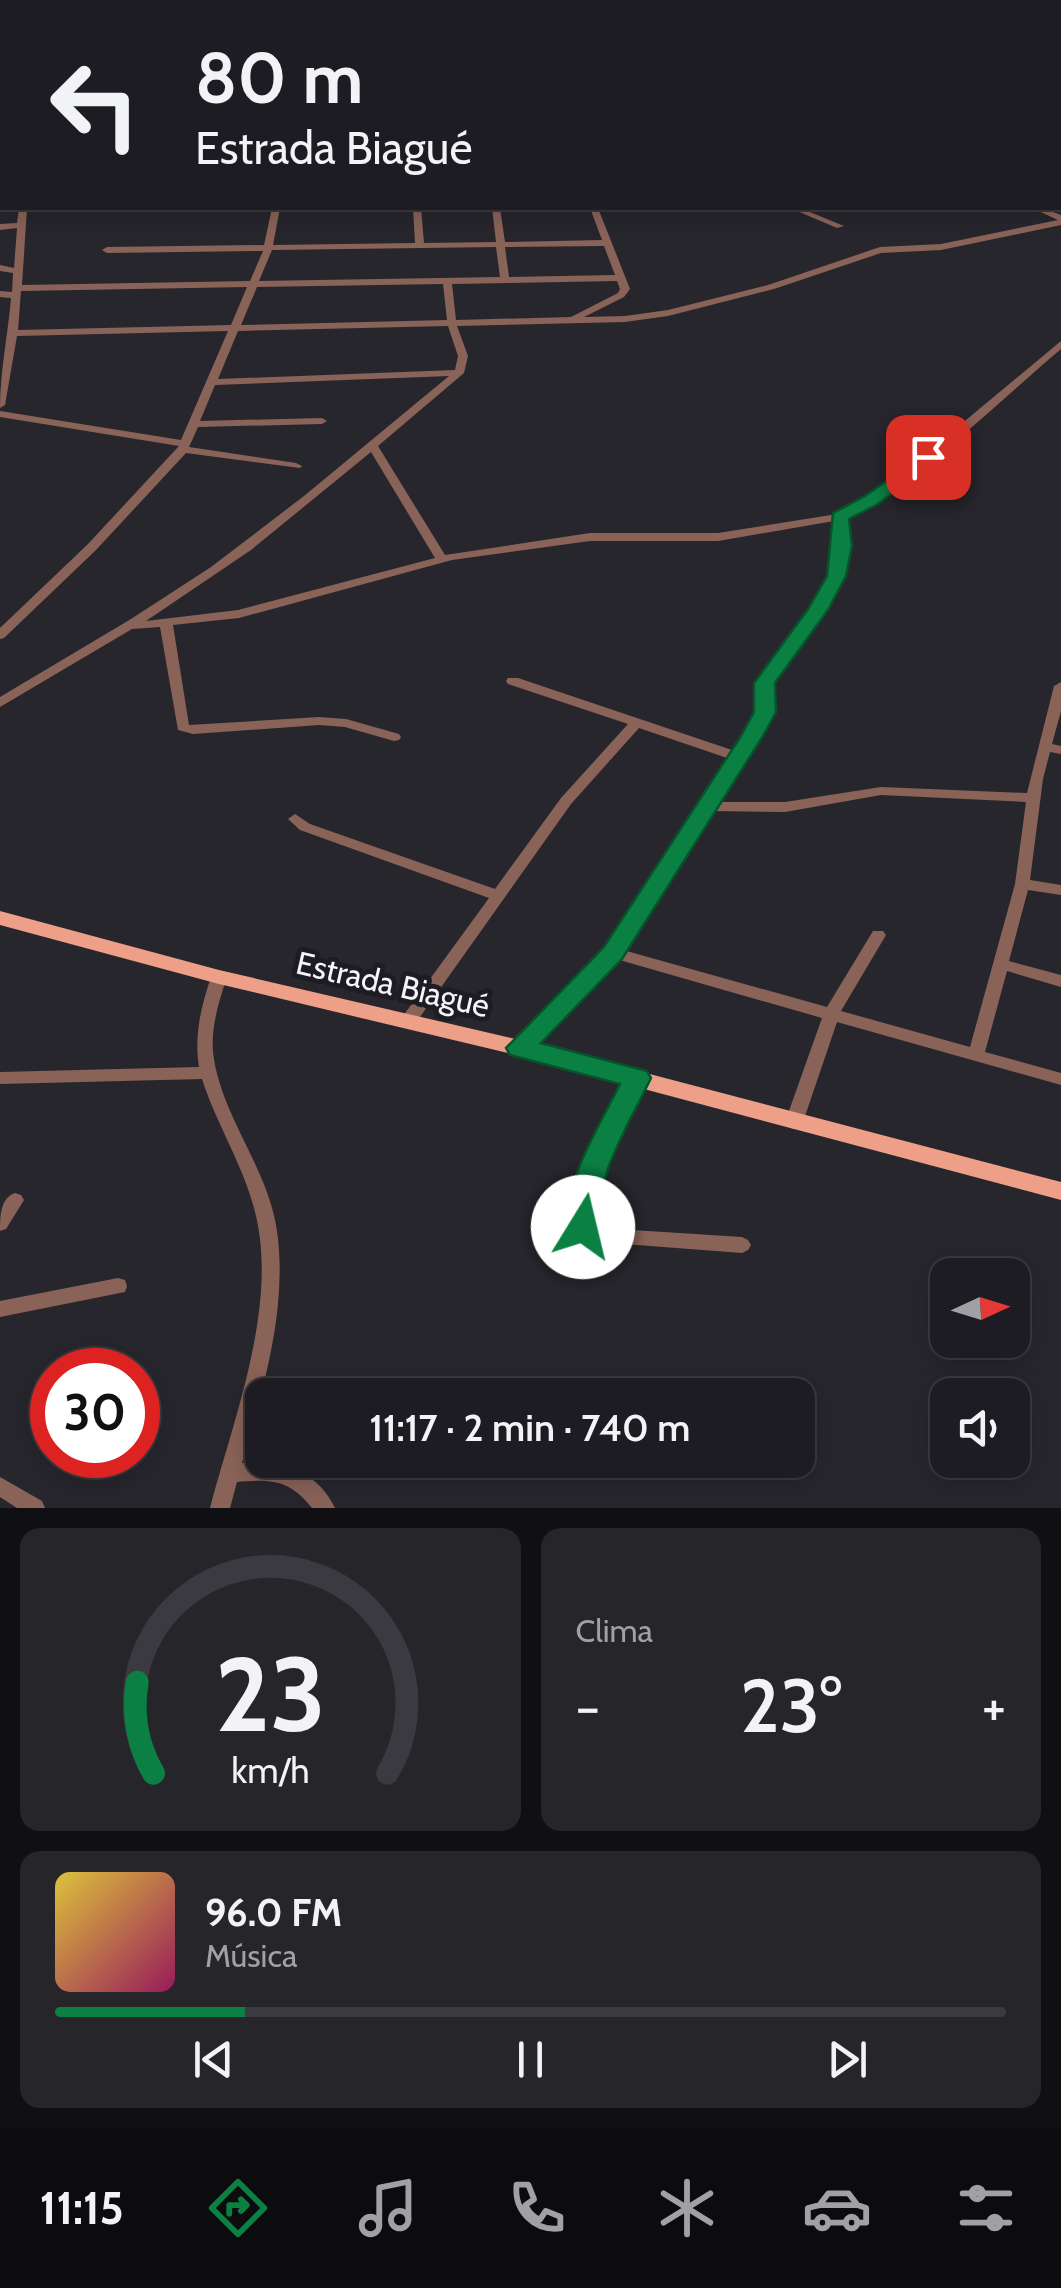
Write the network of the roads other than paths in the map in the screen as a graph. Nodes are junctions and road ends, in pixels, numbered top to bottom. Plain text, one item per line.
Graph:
1 (24, 210) edge
2 (276, 210) edge
3 (417, 210) edge
4 (496, 210) edge
5 (595, 210) edge
6 (799, 210) edge
7 (1061, 220) edge
8 (22, 225) junction
9 (840, 226) dead end
10 (0, 227) edge
11 (609, 243) junction
12 (500, 246) junction
13 (420, 247) junction
14 (106, 250) dead end
15 (268, 250) junction
16 (0, 268) edge
17 (17, 271) junction
18 (622, 278) junction
19 (505, 280) junction
20 (447, 281) junction
21 (254, 285) junction
22 (16, 292) junction
23 (0, 294) edge
24 (0, 319) edge
25 (14, 319) junction
26 (570, 320) junction
27 (452, 324) junction
28 (237, 328) junction
29 (13, 334) junction
30 (1061, 344) edge
31 (459, 373) junction
32 (213, 382) junction
33 (0, 405) edge
34 (0, 414) edge
35 (322, 420) dead end
36 (196, 424) junction
37 (372, 444) junction
38 (185, 447) junction
39 (296, 466) dead end
40 (840, 517) junction
41 (442, 559) junction
42 (166, 623) junction
43 (134, 626) junction
44 (0, 635) edge
45 (513, 682) dead end
46 (1061, 686) edge
47 (0, 703) edge
48 (636, 723) junction
49 (394, 737) dead end
50 (1044, 748) junction
51 (1061, 750) edge
52 (736, 756) junction
53 (1033, 798) junction
54 (704, 806) junction
55 (295, 818) dead end
56 (1022, 884) junction
57 (1061, 890) edge
58 (496, 895) junction
59 (0, 918) edge
60 (878, 935) dead end
61 (613, 953) junction
62 (1002, 964) junction
63 (219, 977) junction
64 (1061, 981) edge
65 (831, 1015) junction
66 (409, 1020) junction
67 (520, 1048) junction
68 (976, 1056) junction
69 (209, 1073) junction
70 (0, 1078) edge
71 (637, 1078) junction
72 (1061, 1079) edge
73 (794, 1122) junction
74 (1061, 1191) edge
75 (16, 1200) dead end
76 (0, 1224) edge
77 (742, 1245) dead end
78 (118, 1286) dead end
79 (0, 1309) edge
80 (228, 1474) junction
81 (0, 1486) edge
82 (34, 1508) edge
83 (220, 1508) edge
84 (325, 1508) edge

1 - 8 street
2 - 15 street
3 - 13 street
4 - 12 street
5 - 11 street
6 - 9 street
7 - 26 street
8 - 10 street
8 - 17 street
11 - 12 street
11 - 18 street
12 - 13 street
12 - 19 street
13 - 15 street
14 - 15 street
15 - 21 street
16 - 17 street
17 - 22 street
18 - 19 street
18 - 26 street
19 - 20 street
20 - 21 street
20 - 27 street
21 - 22 street
21 - 28 street
22 - 23 street
22 - 25 street
24 - 25 street
25 - 29 street
26 - 27 street
27 - 28 street
27 - 31 street
28 - 29 street
28 - 32 street
29 - 33 street
30 - 40 street
31 - 32 street
31 - 37 street
32 - 36 street
34 - 38 street
35 - 36 street
36 - 38 street
37 - 41 street
37 - 43 street
38 - 39 street
38 - 44 street
40 - 41 street
40 - 52 street
41 - 42 street
42 - 43 street
42 - 49 street
43 - 47 street
45 - 48 street
46 - 50 street
48 - 52 street
48 - 58 street
50 - 51 street
50 - 53 street
52 - 54 street
53 - 54 street
53 - 56 street
54 - 61 street
55 - 58 street
56 - 57 street
56 - 62 street
58 - 66 street
59 - 63 main road, Estrada Biagué
60 - 65 street
61 - 65 street
61 - 67 street
62 - 64 street
62 - 68 street
63 - 66 main road, Estrada Biagué
63 - 69 street
65 - 68 street
65 - 73 street
66 - 67 main road, Estrada Biagué
67 - 71 main road, Estrada Biagué
68 - 72 street
69 - 70 street
69 - 80 street
71 - 73 main road, Estrada Biagué
71 - 77 street
73 - 74 main road, Estrada Biagué
75 - 76 street
78 - 79 street
80 - 83 street
80 - 84 street
81 - 82 street

